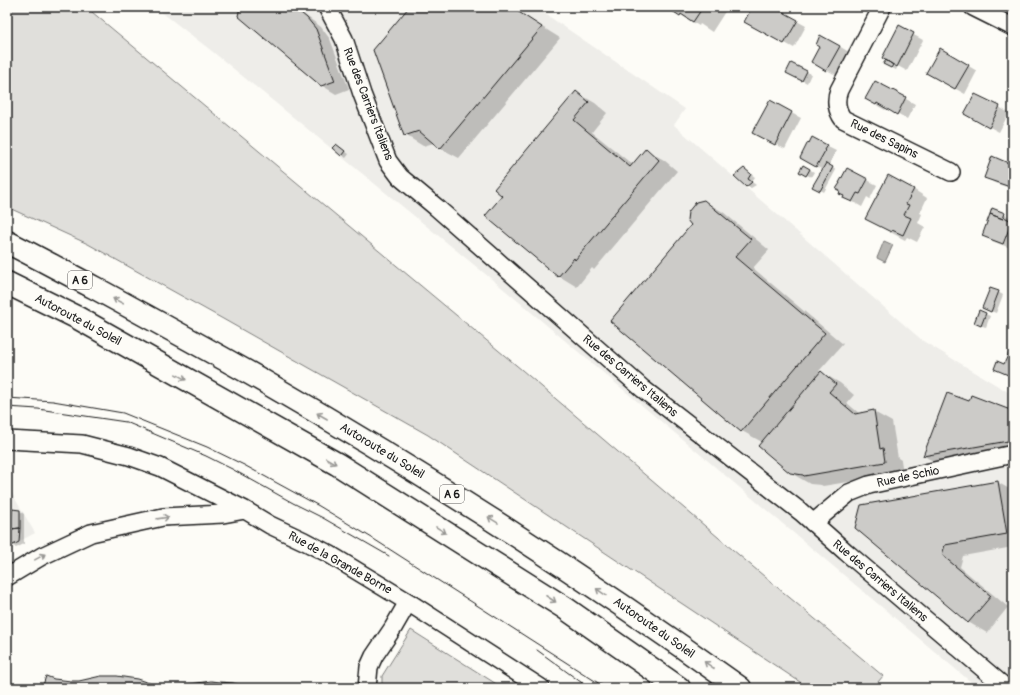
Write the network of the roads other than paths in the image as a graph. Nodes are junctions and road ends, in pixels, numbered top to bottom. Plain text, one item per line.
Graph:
1 (327, 7) edge
2 (882, 7) edge
3 (973, 7) edge
4 (1013, 27) edge
5 (951, 172) dead end
6 (7, 242) edge
7 (7, 282) edge
8 (7, 440) edge
9 (1013, 454) edge
10 (245, 510) junction
11 (814, 523) junction
12 (7, 577) edge
13 (408, 602) junction
14 (518, 680) edge
15 (367, 688) edge
16 (541, 688) edge
17 (679, 688) edge
18 (740, 688) edge
19 (1006, 688) edge

1 - 11 street, Rue des Carriers Italiens
2 - 5 street, Rue des Sapins
3 - 4 street
18 -> 6 highway, Autoroute du Soleil / A 6
7 -> 17 highway, Autoroute du Soleil
8 - 10 street, Rue de la Grande Borne
9 - 11 street, Rue de Schio
12 -> 10 street
10 - 13 street, Rue de la Grande Borne
11 - 19 street, Rue des Carriers Italiens
13 - 14 street, Rue de la Grande Borne
13 - 15 street
14 - 16 street, Rue de la Grande Borne

